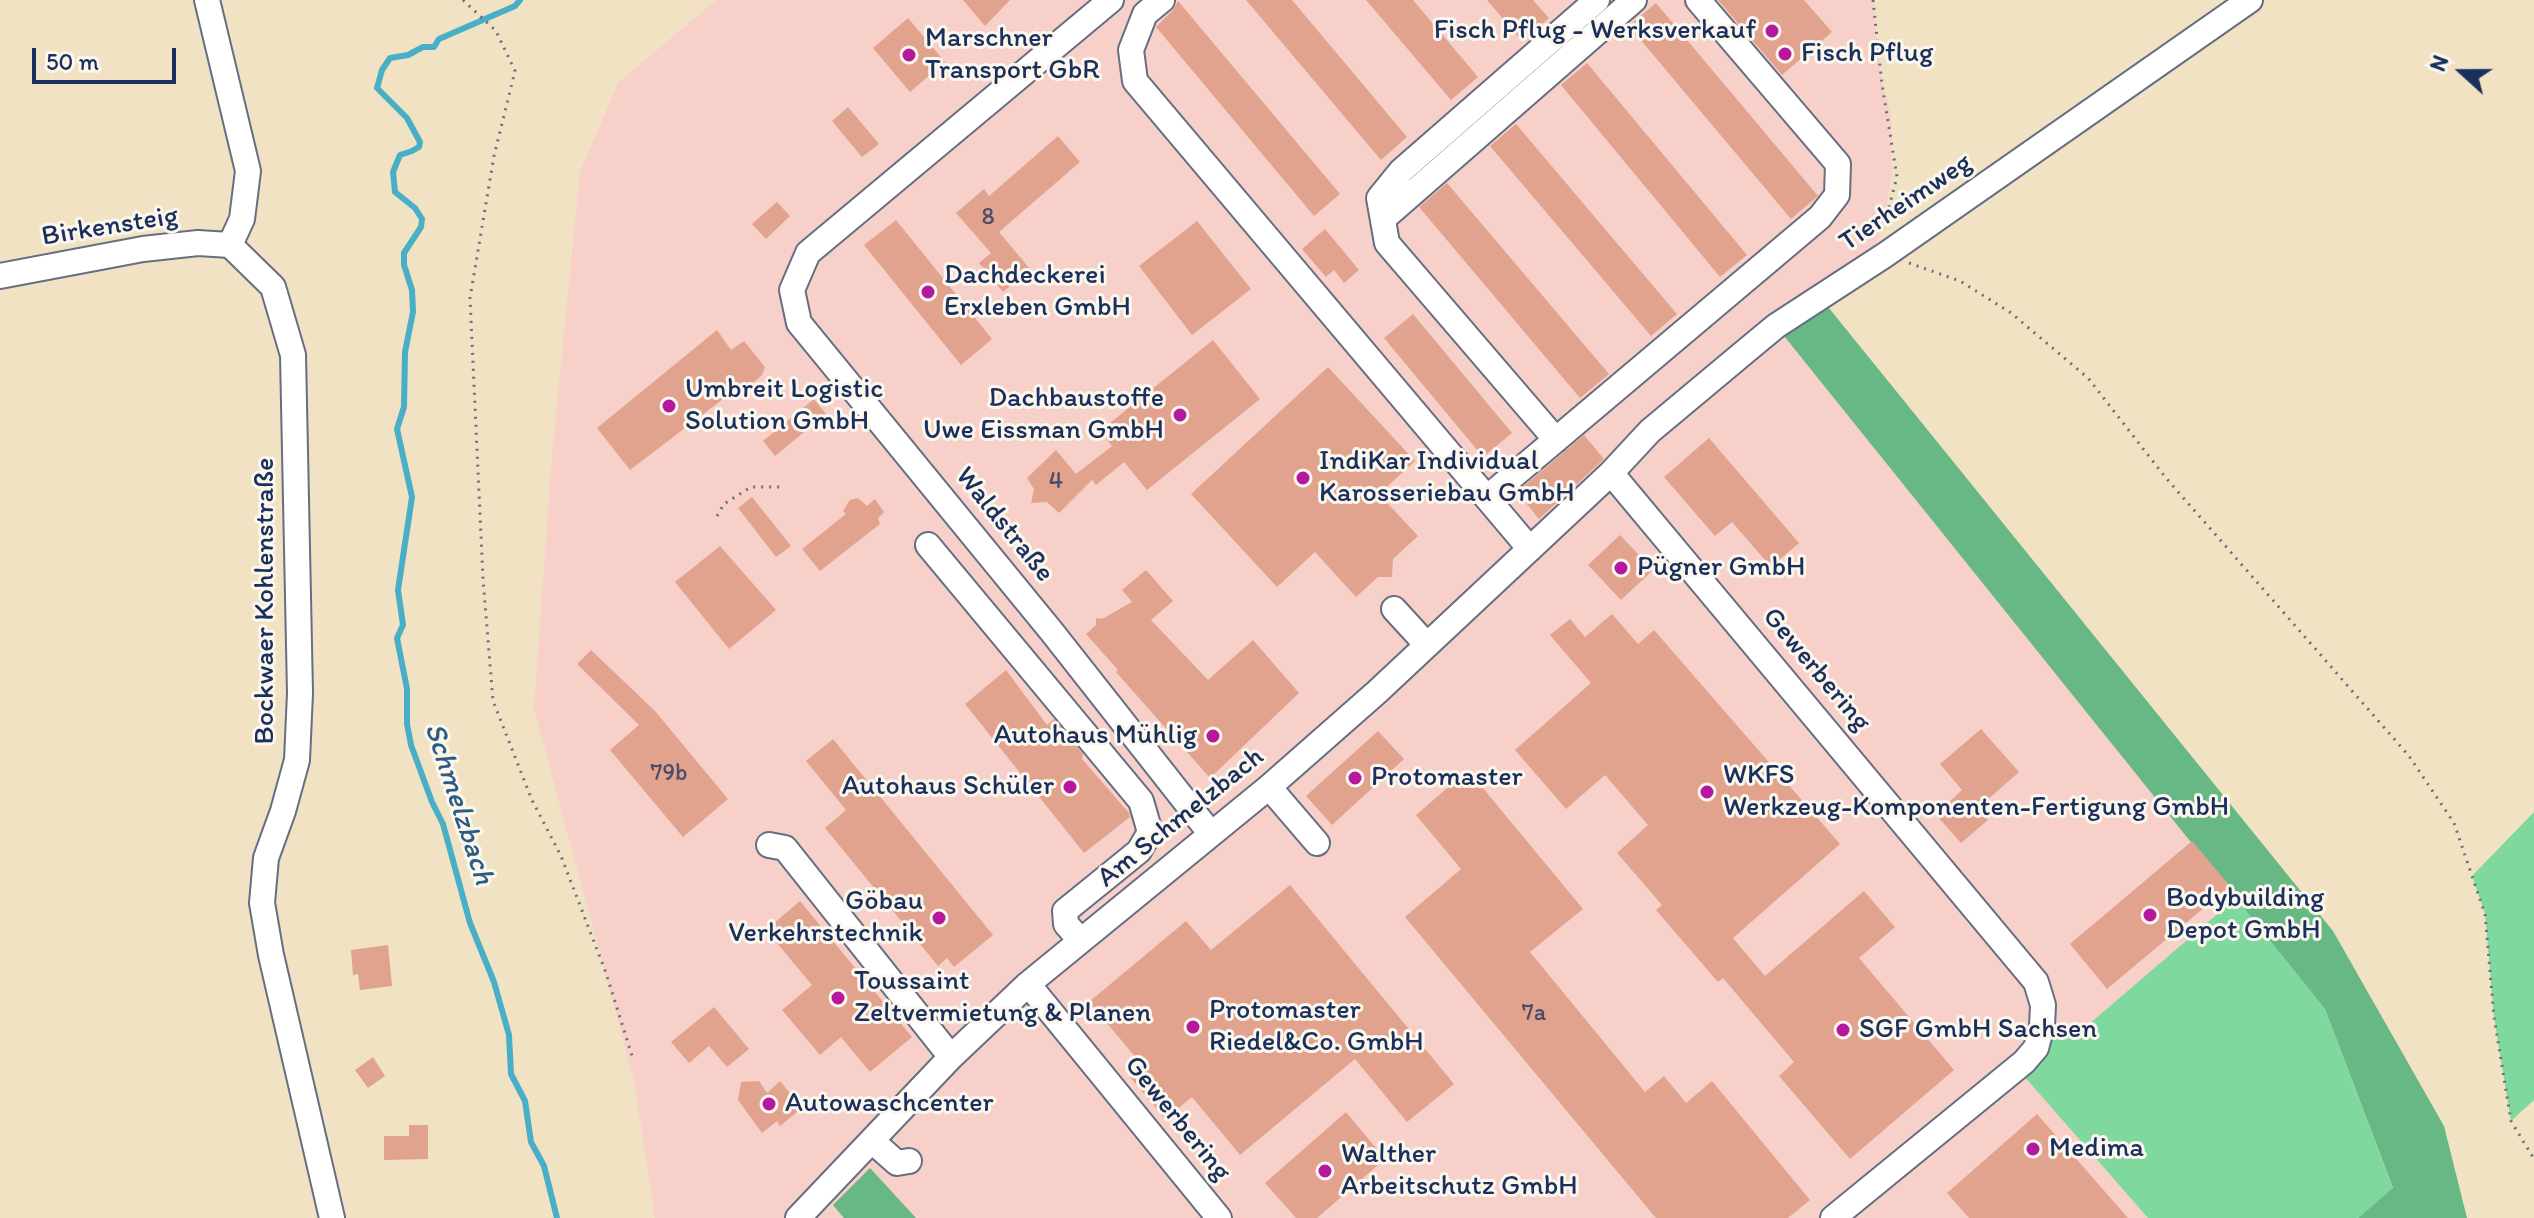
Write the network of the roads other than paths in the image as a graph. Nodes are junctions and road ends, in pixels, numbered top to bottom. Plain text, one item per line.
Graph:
1 (207, 0) edge
2 (1111, 0) edge
3 (1162, 0) edge
4 (1597, 0) edge
5 (1634, 0) edge
6 (1698, 0) edge
7 (2250, 0) edge
8 (1383, 219) junction
9 (230, 245) junction
10 (0, 276) edge
11 (1556, 440) junction
12 (1611, 473) junction
13 (1488, 497) junction
14 (928, 545) dead end
15 (1530, 549) junction
16 (1394, 609) dead end
17 (1427, 645) junction
18 (1269, 787) junction
19 (1211, 834) junction
20 (1317, 843) dead end
21 (769, 845) dead end
22 (1080, 940) junction
23 (1028, 984) junction
24 (951, 1057) junction
25 (872, 1141) junction
26 (909, 1161) dead end
27 (332, 1218) edge
28 (799, 1218) edge
29 (1219, 1218) edge
30 (1833, 1218) edge

1 - 9 street
2 - 19 street, Waldstraße
3 - 13 street
4 - 8 street
5 - 8 street
6 - 11 street
7 - 12 street, Tierheimweg
8 - 11 street
9 - 10 street, Birkensteig
9 - 27 street, Bockwaer Kohlenstraße
11 - 13 street
12 - 15 street, Am Schmelzbach
12 - 30 street, Gewerbering
13 - 15 street
14 - 22 street
15 - 17 street, Am Schmelzbach
16 - 17 street
17 - 18 street, Am Schmelzbach
18 - 19 street, Am Schmelzbach
18 - 20 street
19 - 22 street, Am Schmelzbach
21 - 24 street
22 - 23 street, Am Schmelzbach
23 - 24 street, Am Schmelzbach
23 - 29 street, Gewerbering
24 - 25 street, Am Schmelzbach
25 - 26 street
25 - 28 street, Am Schmelzbach

